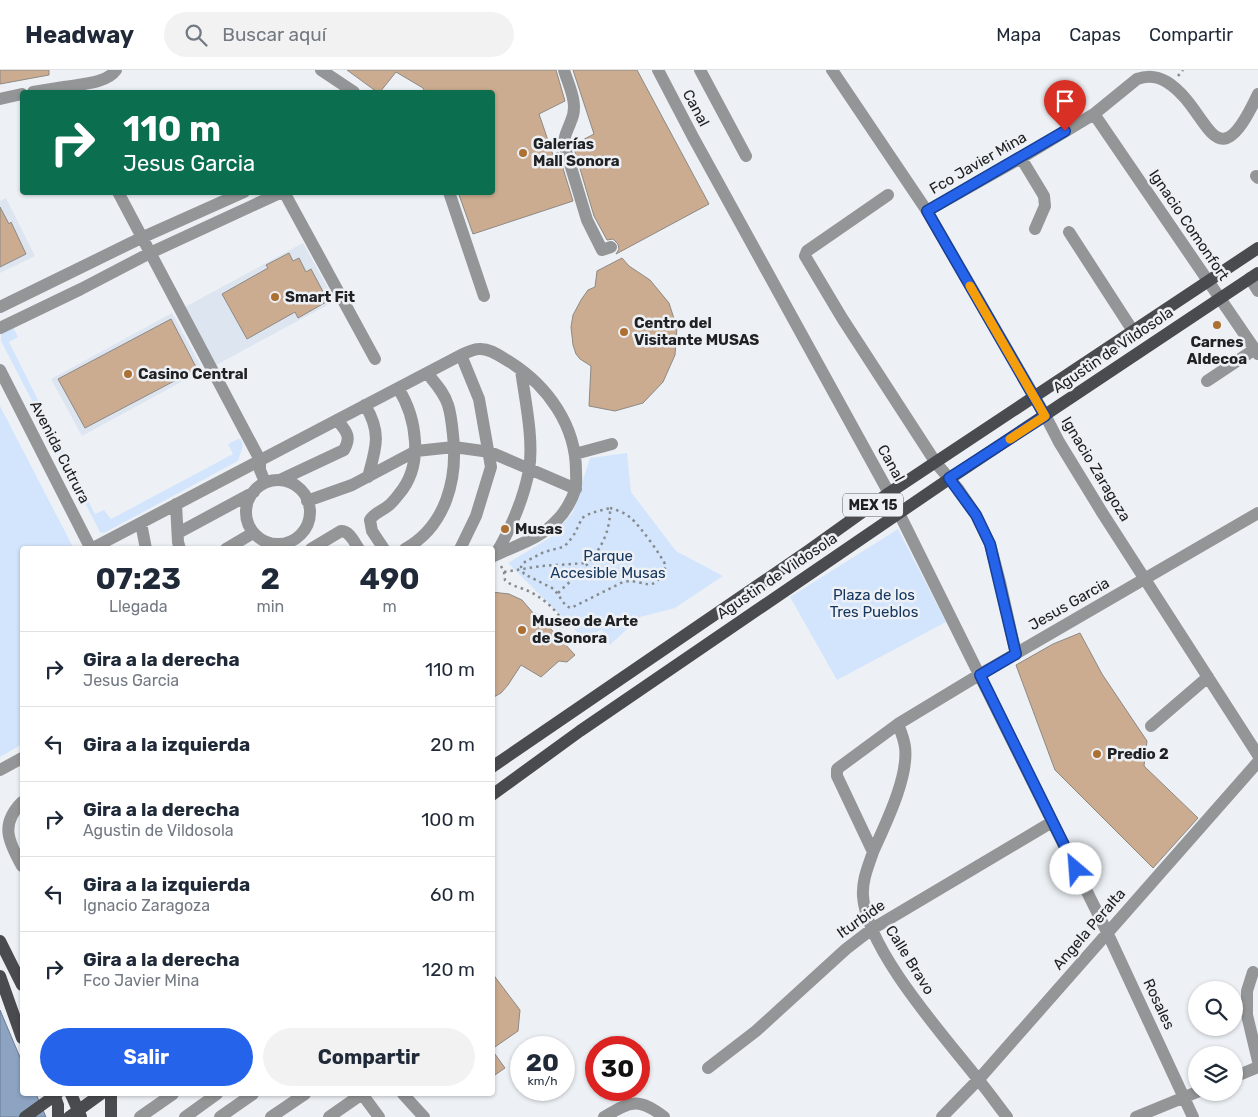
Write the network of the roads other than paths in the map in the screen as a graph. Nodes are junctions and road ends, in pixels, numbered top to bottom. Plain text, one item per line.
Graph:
1 (116, 70) edge
2 (321, 70) edge
3 (564, 70) edge
4 (658, 70) edge
5 (700, 70) edge
6 (832, 70) edge
7 (65, 90) edge
8 (349, 90) edge
9 (20, 94) edge
10 (1258, 94) edge
11 (0, 98) edge
12 (1094, 114) junction
13 (746, 156) dead end
14 (1021, 158) junction
15 (120, 195) edge
16 (237, 195) edge
17 (276, 195) edge
18 (285, 195) edge
19 (450, 195) edge
20 (888, 196) dead end
21 (927, 211) junction
22 (1035, 229) dead end
23 (1069, 232) dead end
24 (142, 238) junction
25 (606, 248) dead end
26 (1258, 248) edge
27 (150, 253) junction
28 (1254, 275) edge
29 (1208, 281) junction
30 (1258, 291) edge
31 (484, 296) dead end
32 (1219, 298) junction
33 (0, 307) edge
34 (0, 328) edge
35 (1133, 331) junction
36 (1255, 344) edge
37 (461, 355) junction
38 (375, 359) dead end
39 (0, 370) edge
40 (521, 370) junction
41 (427, 373) junction
42 (1207, 381) dead end
43 (398, 388) junction
44 (1034, 397) junction
45 (365, 405) junction
46 (1045, 416) junction
47 (337, 420) junction
48 (612, 444) dead end
49 (454, 447) junction
50 (416, 451) junction
51 (490, 452) junction
52 (574, 454) junction
53 (260, 460) junction
54 (936, 463) junction
55 (529, 469) junction
56 (368, 477) junction
57 (949, 478) junction
58 (280, 480) junction
59 (266, 482) junction
60 (576, 490) junction
61 (254, 492) junction
62 (889, 493) junction
63 (308, 501) junction
64 (176, 504) junction
65 (898, 513) junction
66 (1258, 513) edge
67 (141, 523) junction
68 (178, 533) junction
69 (253, 533) junction
70 (298, 544) edge
71 (89, 546) edge
72 (97, 546) edge
73 (145, 546) edge
74 (180, 546) edge
75 (231, 546) edge
76 (316, 546) edge
77 (356, 546) edge
78 (382, 546) edge
79 (409, 546) edge
80 (461, 546) edge
81 (495, 554) edge
82 (495, 556) edge
83 (1145, 578) junction
84 (1016, 654) junction
85 (980, 675) junction
86 (1208, 677) junction
87 (898, 724) junction
88 (1151, 726) dead end
89 (1258, 755) edge
90 (20, 759) edge
91 (1258, 762) edge
92 (495, 766) edge
93 (0, 770) edge
94 (495, 794) edge
95 (20, 804) edge
96 (1052, 822) junction
97 (873, 852) junction
98 (20, 862) edge
99 (872, 929) junction
100 (1107, 932) junction
101 (0, 940) edge
102 (1253, 972) dead end
103 (0, 976) edge
104 (20, 981) edge
105 (20, 1032) edge
106 (1258, 1060) edge
107 (1258, 1067) edge
108 (708, 1068) dead end
109 (1243, 1073) edge
110 (978, 1079) junction
111 (53, 1096) edge
112 (56, 1096) edge
113 (73, 1096) edge
114 (98, 1096) edge
115 (111, 1096) edge
116 (170, 1096) edge
117 (214, 1096) edge
118 (250, 1096) edge
119 (302, 1096) edge
120 (359, 1096) edge
121 (363, 1096) edge
122 (405, 1096) edge
123 (1188, 1096) edge
124 (1185, 1098) junction
125 (659, 1113) edge
126 (25, 1117) edge
127 (58, 1117) edge
128 (69, 1117) edge
129 (81, 1117) edge
130 (111, 1117) edge
131 (140, 1117) edge
132 (184, 1117) edge
133 (220, 1117) edge
134 (271, 1117) edge
135 (329, 1117) edge
136 (379, 1117) edge
137 (424, 1117) edge
138 (604, 1117) edge
139 (942, 1117) edge
140 (1007, 1117) edge
141 (1136, 1117) edge
142 (1193, 1117) edge

1 - 7 street
2 - 8 street
3 - 25 street
4 - 62 street, Canal
5 - 13 street
6 - 21 street, Ignacio Zaragoza
9 - 11 street
10 - 12 street, Fco Javier Mina
12 - 14 street, Fco Javier Mina
12 - 29 street, Ignacio Comonfort
14 - 21 street, Fco Javier Mina
14 - 22 street
15 - 24 street
16 - 24 street
17 - 27 street
18 - 38 street
19 - 31 street
20 - 54 street
21 - 44 street, Ignacio Zaragoza
23 - 35 street
24 - 27 street
24 - 33 street
26 - 29 main road, Agustin de Vildosola / MEX 15
27 - 34 street
27 - 53 street
28 - 30 street
28 - 32 main road, Agustin de Vildosola / MEX 15
29 - 32 street, Ignacio Comonfort
29 - 35 main road, Agustin de Vildosola / MEX 15
32 - 36 street, Ignacio Comonfort
32 - 46 main road, Agustin de Vildosola / MEX 15
35 - 44 main road, Agustin de Vildosola / MEX 15
36 - 42 street
37 - 40 street
37 - 41 street
37 - 51 street
39 - 71 street, Avenida Cutrura
40 - 52 street
40 - 55 street
41 - 43 street
41 - 49 street
43 - 45 street
43 - 50 street
44 - 46 street, Ignacio Zaragoza
44 - 54 main road, Agustin de Vildosola / MEX 15
45 - 47 street
45 - 56 street
46 - 57 main road, Agustin de Vildosola / MEX 15
46 - 83 street, Ignacio Zaragoza
47 - 53 street
47 - 58 street
48 - 52 street
49 - 50 street
49 - 51 street
49 - 79 street
50 - 56 street
50 - 78 street
51 - 55 street
51 - 80 street
52 - 60 street
53 - 59 street
53 - 64 street
54 - 57 street
54 - 62 main road, Agustin de Vildosola / MEX 15
55 - 60 street
55 - 81 street
56 - 63 street
57 - 65 main road, Agustin de Vildosola / MEX 15
57 - 84 street
58 - 59 street
58 - 63 street
59 - 61 street
60 - 82 street
61 - 68 street
61 - 69 street
62 - 65 street, Canal
62 - 92 main road, Agustin de Vildosola / MEX 15
63 - 70 street
64 - 67 street
64 - 68 street
65 - 85 street, Canal
65 - 94 main road, Agustin de Vildosola / MEX 15
66 - 83 street, Jesus Garcia
67 - 72 street
67 - 73 street
68 - 74 street
69 - 70 street
69 - 75 street
76 - 77 street
83 - 84 street, Jesus Garcia
83 - 86 street, Ignacio Zaragoza
84 - 85 street, Jesus Garcia
85 - 87 street, Jesus Garcia
85 - 96 street, Canal
86 - 88 street
86 - 89 street, Ignacio Zaragoza
87 - 97 street
87 - 97 street, Jesus Garcia
90 - 93 street
91 - 100 street, Angela Peralta
95 - 98 street
96 - 99 street, Iturbide
96 - 100 street, Canal
97 - 99 street, Calle Bravo
99 - 108 street, Iturbide
99 - 110 street, Calle Bravo
100 - 110 street, Angela Peralta
100 - 124 street, Rosales
101 - 104 main road
102 - 106 street
103 - 105 main road
107 - 109 street
110 - 139 street, Angela Peralta
110 - 140 street, Calle Bravo
111 - 126 main road
112 - 127 main road
113 - 129 main road
114 - 128 main road, bridge
115 - 130 main road
116 - 131 street
117 - 132 street
118 - 133 street
119 - 134 street
120 - 135 street
121 - 136 street
122 - 137 street
123 - 124 street
124 - 141 street
124 - 142 street, Rosales
125 - 138 street

